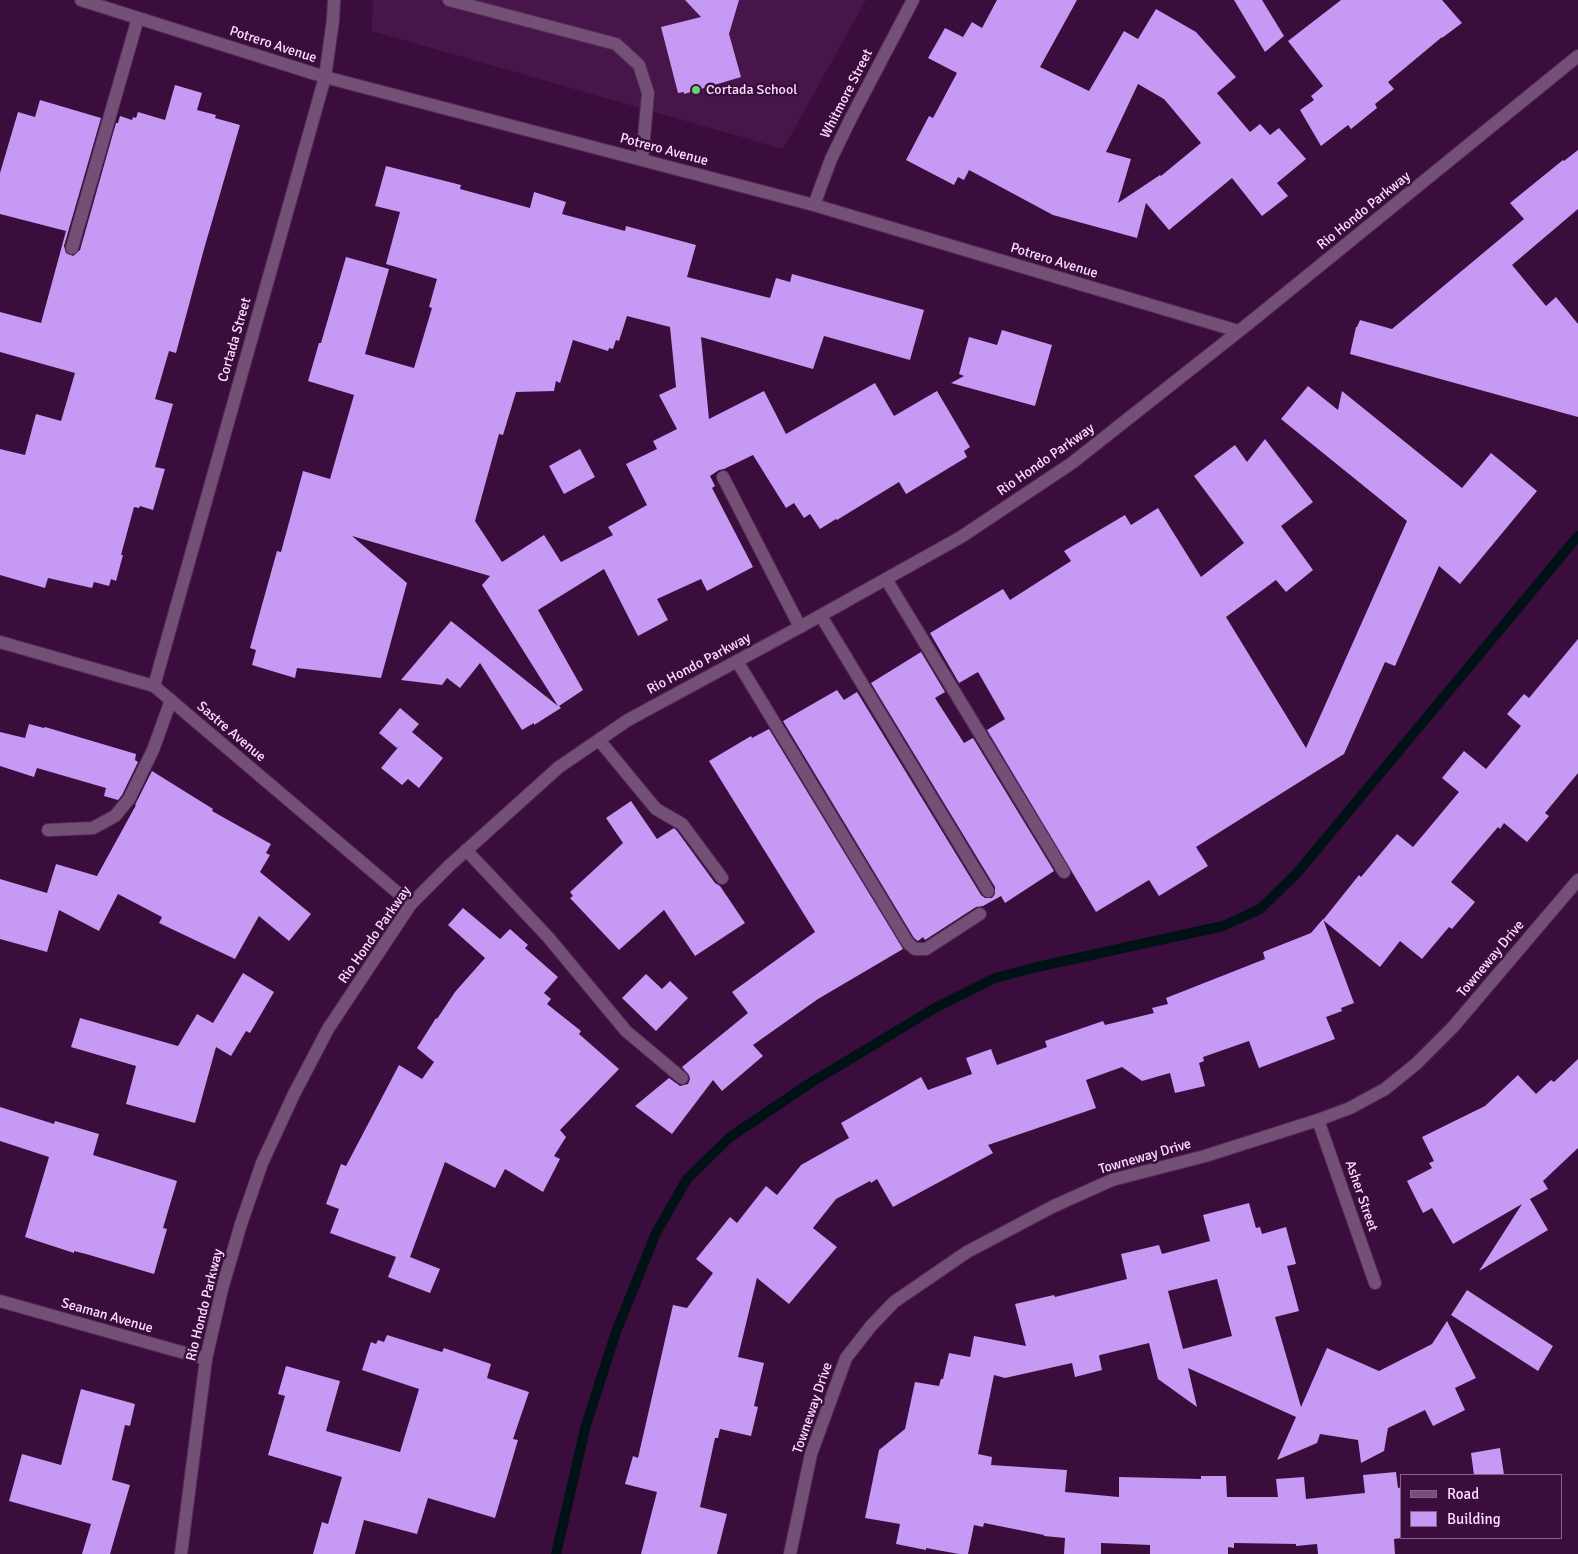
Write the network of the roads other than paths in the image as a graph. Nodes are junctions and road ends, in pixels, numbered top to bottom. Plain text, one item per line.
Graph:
1 (81, 0) edge
2 (334, 0) edge
3 (449, 0) edge
4 (913, 0) edge
5 (138, 18) junction
6 (1578, 56) edge
7 (324, 77) junction
8 (642, 160) junction
9 (814, 205) junction
10 (72, 248) dead end
11 (1238, 331) junction
12 (723, 477) dead end
13 (886, 579) junction
14 (820, 616) junction
15 (800, 627) junction
16 (0, 642) edge
17 (737, 661) junction
18 (154, 686) junction
19 (171, 700) junction
20 (599, 740) junction
21 (48, 830) dead end
22 (466, 850) junction
23 (1064, 872) dead end
24 (722, 878) dead end
25 (1578, 880) edge
26 (988, 891) dead end
27 (411, 904) junction
28 (980, 914) dead end
29 (682, 1078) dead end
30 (1318, 1120) junction
31 (1375, 1283) dead end
32 (0, 1301) edge
33 (206, 1359) junction
34 (181, 1554) edge
35 (790, 1554) edge

1 - 5 street, Potrero Avenue
2 - 7 street, Cortada Street
3 - 8 street
4 - 9 street, Whitmore Street
5 - 7 street, Potrero Avenue
5 - 10 street
6 - 11 street, Rio Hondo Parkway
7 - 8 street, Potrero Avenue
7 - 18 street, Cortada Street
8 - 9 street, Potrero Avenue
9 - 11 street, Potrero Avenue
11 - 13 street, Rio Hondo Parkway
12 - 15 street
13 - 14 street, Rio Hondo Parkway
13 - 23 street
14 - 15 street, Rio Hondo Parkway
14 - 26 street
15 - 17 street, Rio Hondo Parkway
16 - 18 street, Sastre Avenue
17 - 20 street, Rio Hondo Parkway
17 - 28 street
18 - 19 street, Sastre Avenue
19 - 21 street
19 - 27 street, Sastre Avenue
20 - 22 street, Rio Hondo Parkway
20 - 24 street
22 - 27 street, Rio Hondo Parkway
22 - 29 street
25 - 30 street, Towneway Drive
27 - 33 street, Rio Hondo Parkway
30 - 31 street, Asher Street
30 - 35 street, Towneway Drive
32 - 33 street, Seaman Avenue
33 - 34 street, Rio Hondo Parkway

